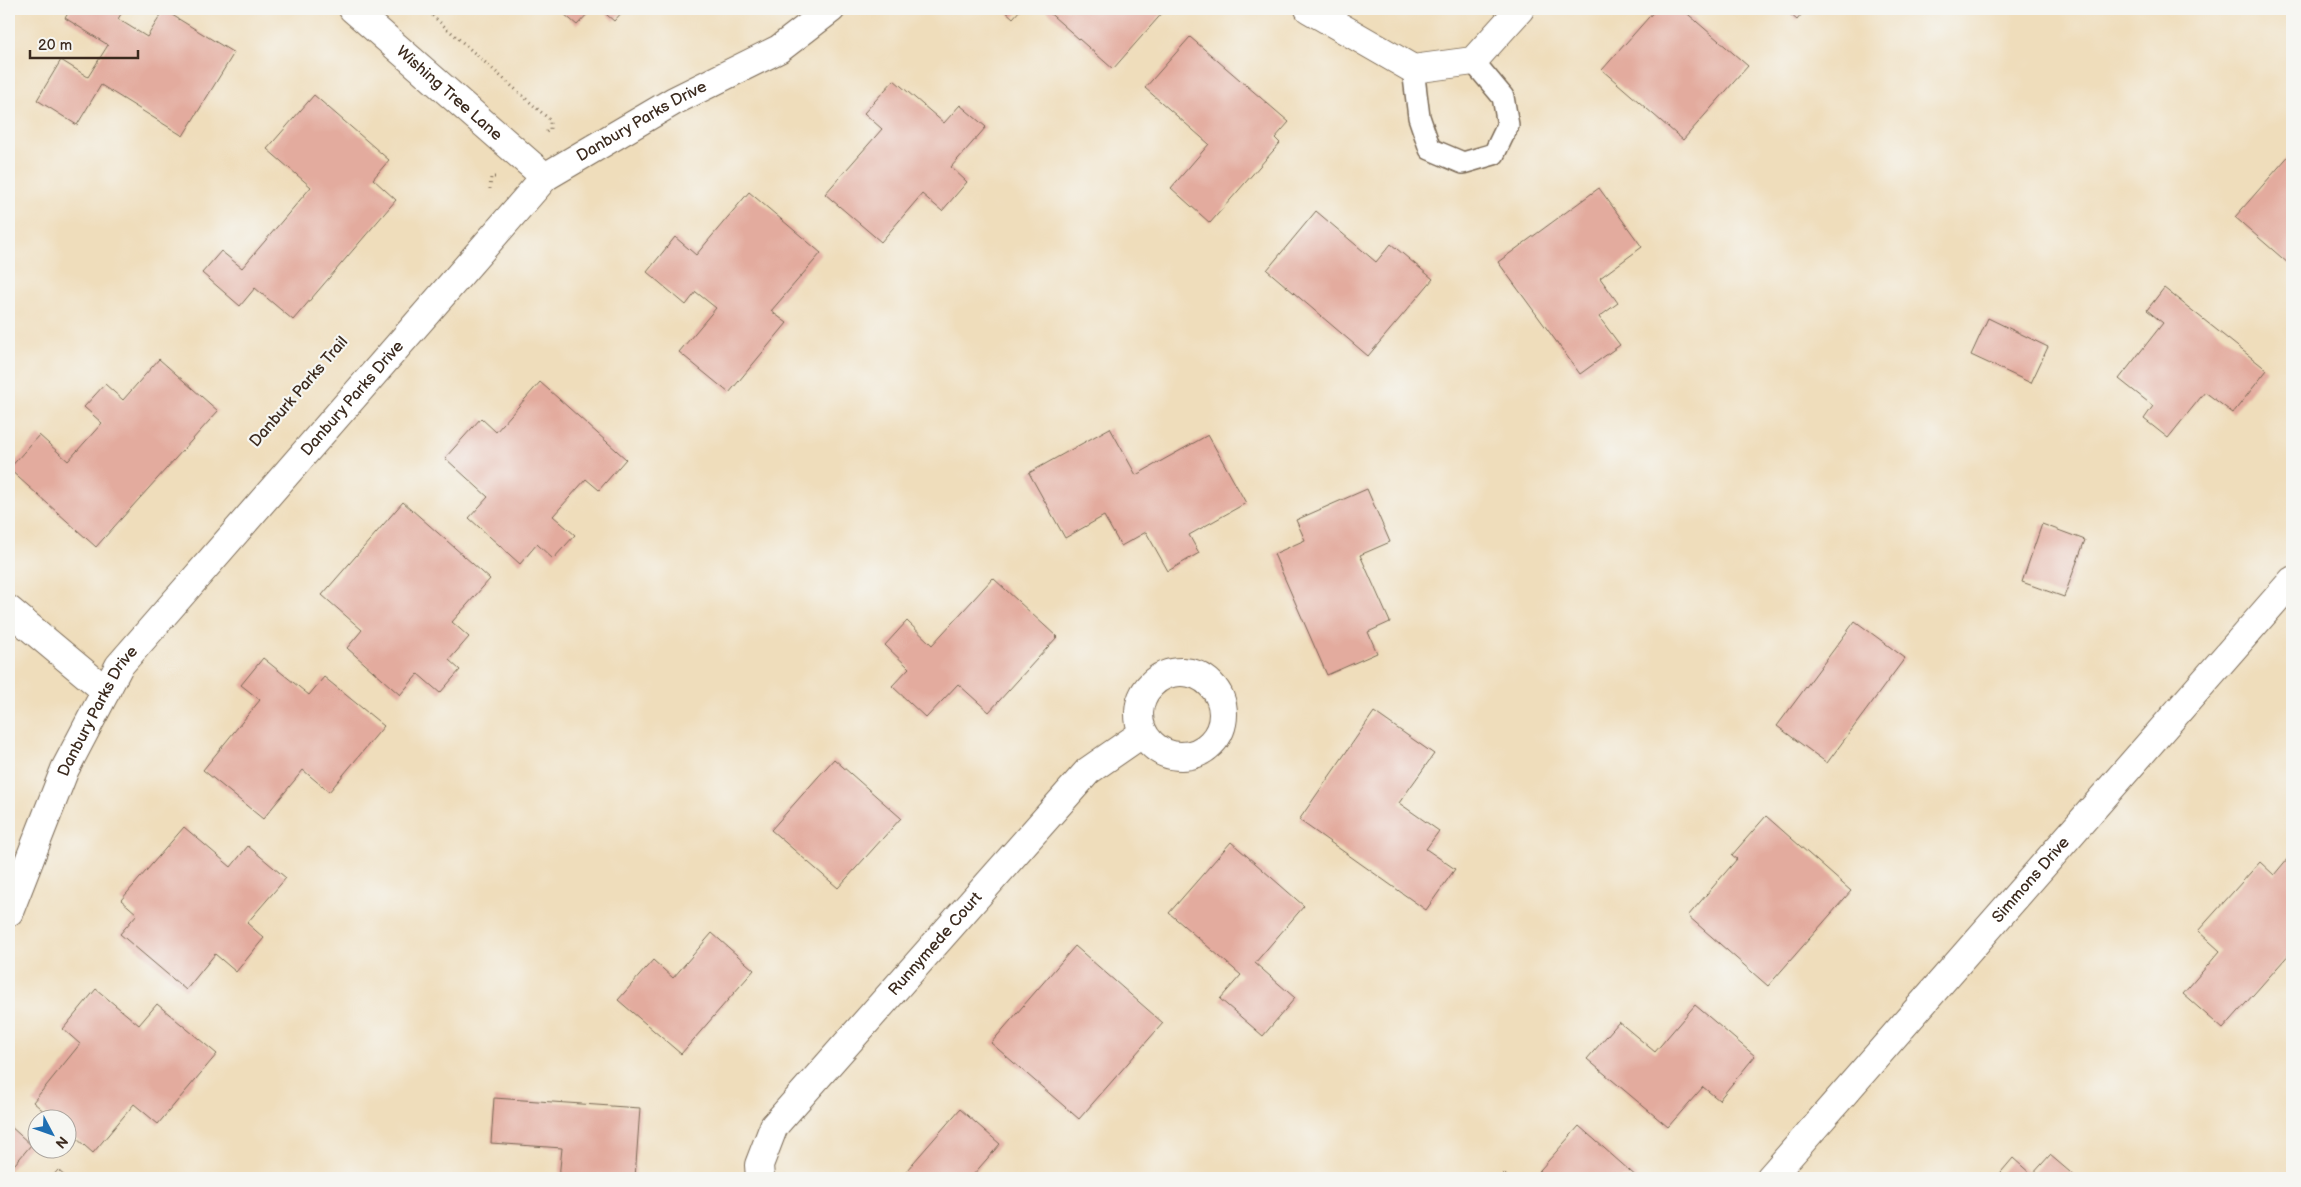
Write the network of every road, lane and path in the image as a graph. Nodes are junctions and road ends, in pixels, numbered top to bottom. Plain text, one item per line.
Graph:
1 (353, 9) edge
2 (424, 9) edge
3 (831, 9) edge
4 (1309, 9) edge
5 (1520, 9) edge
6 (1473, 61) junction
7 (1413, 69) junction
8 (522, 157) junction
9 (545, 177) junction
10 (490, 190) dead end
11 (2292, 581) edge
12 (9, 610) edge
13 (106, 691) junction
14 (1143, 733) dead end
15 (9, 912) edge
16 (760, 1178) edge
17 (1770, 1178) edge

1 - 8 street, Wishing Tree Lane
2 - 8 path
3 - 9 street, Danbury Parks Drive
4 - 7 street
5 - 6 street
6 - 7 street
6 - 7 lane
8 - 9 street, Wishing Tree Lane
8 - 10 path
9 - 13 street, Danbury Parks Drive
11 - 17 street, Simmons Drive
12 - 13 street
13 - 15 street, Danbury Parks Drive
14 - 16 street, Runnymede Court

